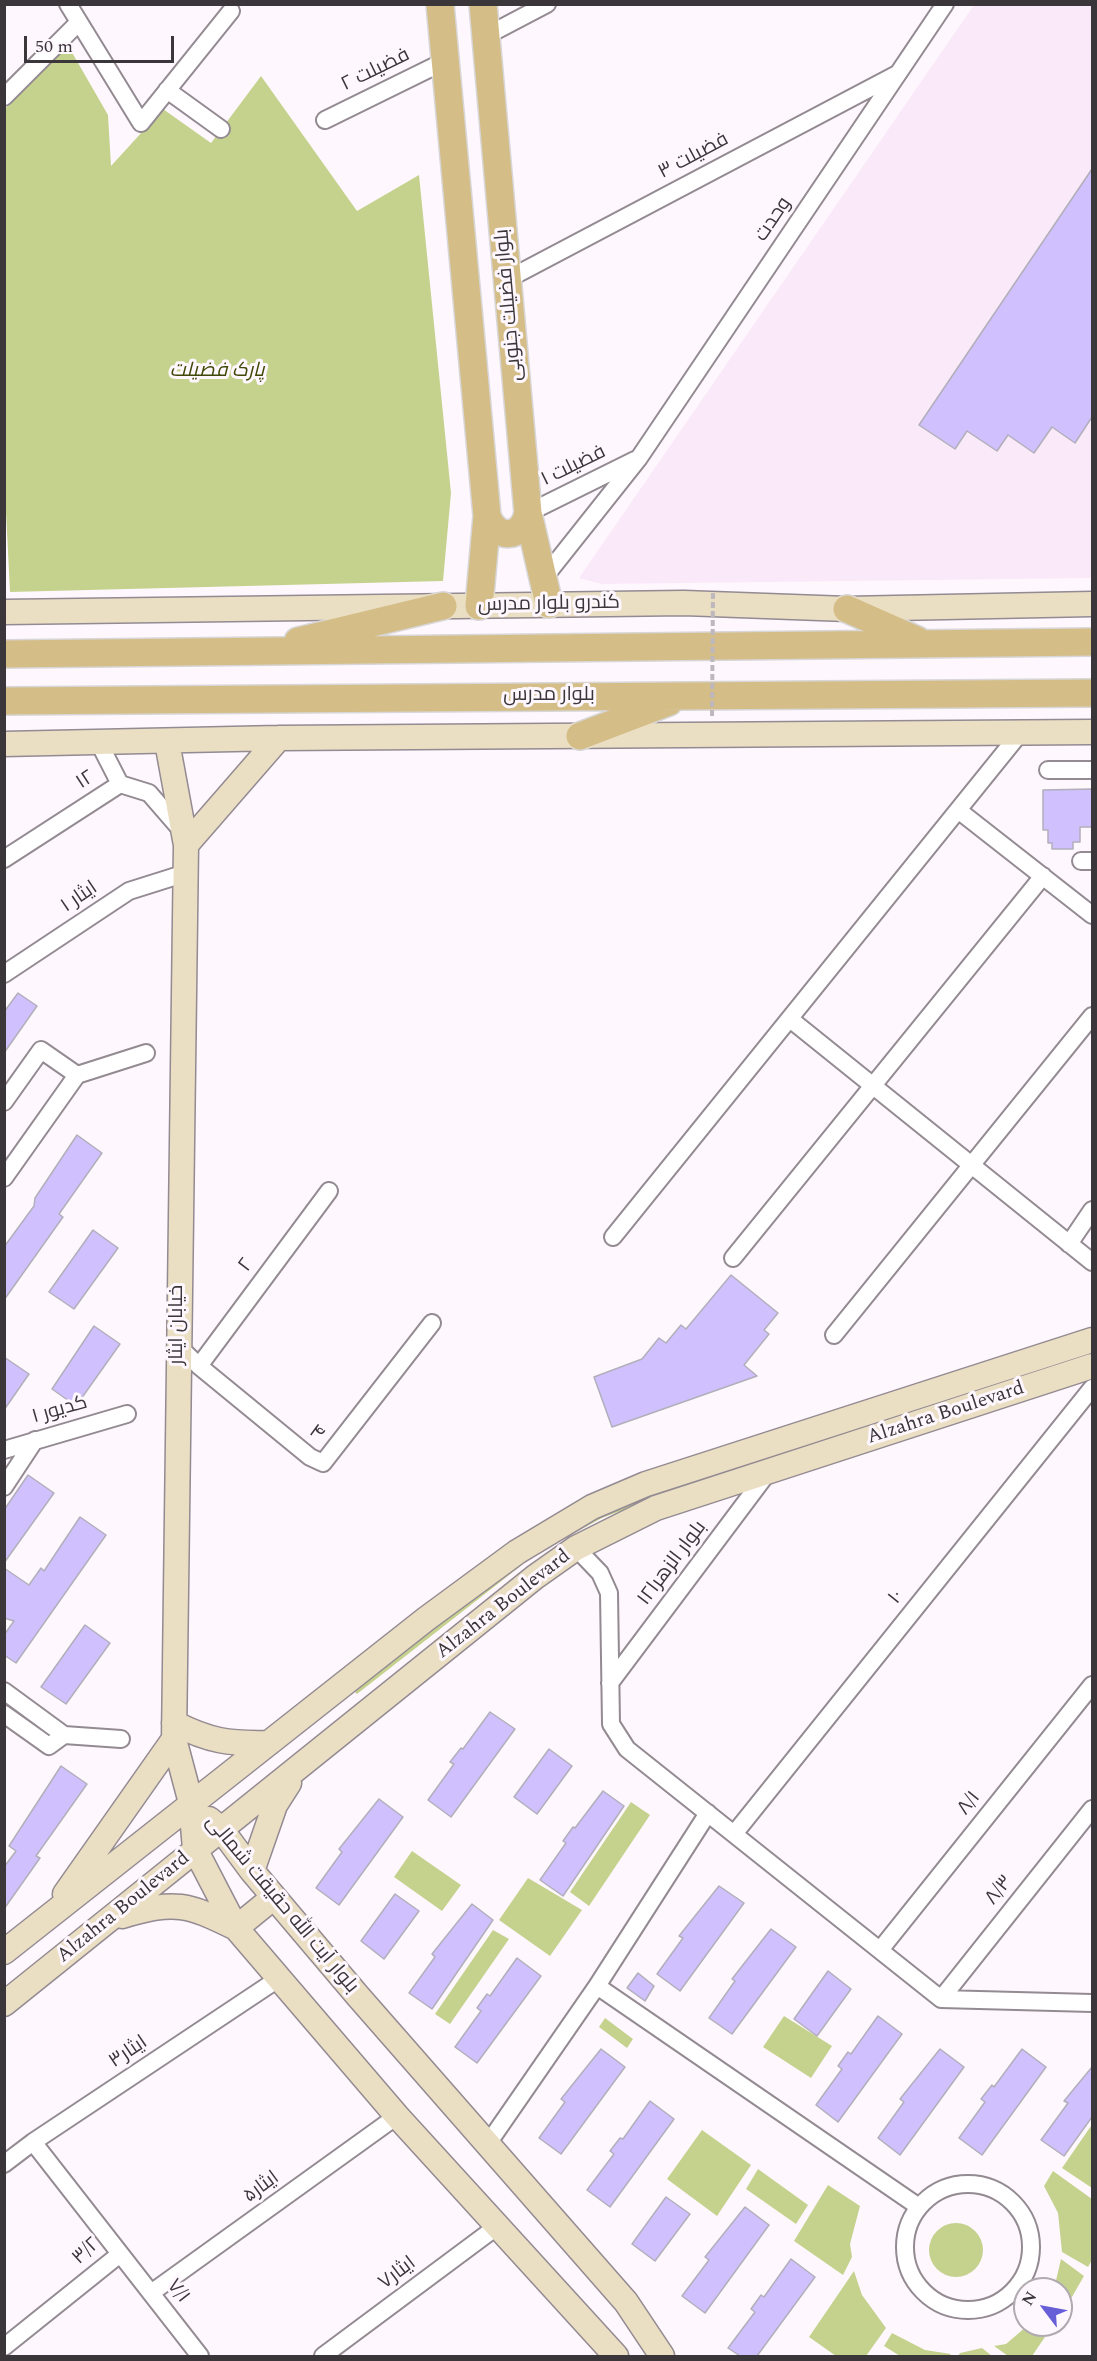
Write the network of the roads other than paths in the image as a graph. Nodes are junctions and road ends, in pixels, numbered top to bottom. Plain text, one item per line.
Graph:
1 (68, 4) edge
2 (440, 4) edge
3 (483, 4) edge
4 (547, 4) edge
5 (945, 4) edge
6 (231, 11) dead end
7 (79, 22) junction
8 (486, 36) junction
9 (445, 61) junction
10 (899, 72) junction
11 (167, 90) junction
12 (4, 97) edge
13 (325, 120) dead end
14 (221, 129) dead end
15 (500, 187) junction
16 (457, 189) junction
17 (508, 279) junction
18 (639, 458) junction
19 (528, 513) junction
20 (487, 516) junction
21 (546, 592) junction
22 (1092, 604) edge
23 (443, 606) junction
24 (479, 606) junction
25 (848, 609) junction
26 (4, 612) edge
27 (1092, 642) edge
28 (4, 644) edge
29 (923, 644) junction
30 (253, 652) junction
31 (4, 654) edge
32 (35, 654) junction
33 (1092, 693) edge
34 (686, 695) junction
35 (4, 701) edge
36 (1021, 732) junction
37 (1092, 732) edge
38 (580, 736) junction
39 (279, 738) junction
40 (167, 742) junction
41 (99, 743) junction
42 (4, 744) edge
43 (1048, 770) dead end
44 (1092, 770) edge
45 (120, 784) junction
46 (958, 810) junction
47 (185, 839) junction
48 (4, 859) edge
49 (186, 873) junction
50 (1043, 876) junction
51 (1092, 915) edge
52 (4, 974) edge
53 (1092, 1016) edge
54 (790, 1018) junction
55 (146, 1053) dead end
56 (77, 1075) junction
57 (873, 1085) junction
58 (4, 1102) edge
59 (972, 1165) junction
60 (4, 1178) edge
61 (329, 1191) dead end
62 (1092, 1210) edge
63 (613, 1237) dead end
64 (1069, 1244) junction
65 (733, 1258) dead end
66 (1092, 1262) edge
67 (432, 1323) dead end
68 (834, 1335) dead end
69 (1092, 1340) edge
70 (177, 1345) junction
71 (199, 1366) junction
72 (1092, 1366) edge
73 (1092, 1388) edge
74 (127, 1414) dead end
75 (36, 1440) junction
76 (4, 1450) edge
77 (769, 1471) junction
78 (4, 1487) edge
79 (576, 1548) junction
80 (610, 1683) junction
81 (1092, 1685) edge
82 (4, 1691) edge
83 (4, 1714) edge
84 (174, 1731) junction
85 (64, 1735) junction
86 (121, 1739) dead end
87 (269, 1743) junction
88 (300, 1767) junction
89 (191, 1803) junction
90 (1092, 1809) edge
91 (708, 1813) junction
92 (221, 1829) junction
93 (734, 1834) junction
94 (195, 1849) junction
95 (252, 1871) junction
96 (274, 1897) junction
97 (49, 1917) junction
98 (114, 1918) junction
99 (236, 1928) junction
100 (880, 1950) junction
101 (4, 1952) edge
102 (278, 1979) junction
103 (597, 1986) junction
104 (941, 1998) junction
105 (1092, 2003) edge
106 (4, 2004) edge
107 (397, 2116) junction
108 (33, 2142) junction
109 (488, 2145) junction
110 (4, 2164) edge
111 (919, 2207) junction
112 (499, 2225) junction
113 (120, 2254) junction
114 (151, 2294) junction
115 (626, 2302) junction
116 (4, 2346) edge
117 (200, 2356) edge
118 (323, 2356) edge
119 (616, 2356) edge
120 (662, 2356) edge
121 (680, 2356) edge

1 - 7 street
2 - 9 main road
3 - 8 main road, بلوار فضیلت جنوبی
4 - 8 street
5 - 10 street, وحدت
6 - 11 street
7 - 11 street
7 - 12 street
8 - 15 main road, بلوار فضیلت جنوبی
9 - 13 street, فضیلت ۲
9 - 16 main road
10 - 17 street, فضیلت ۳
10 - 18 street, وحدت
11 - 14 street
15 - 16 main road
15 - 17 main road, بلوار فضیلت جنوبی
16 - 20 main road
17 - 19 main road, بلوار فضیلت جنوبی
18 - 19 street, فضیلت ۱
18 - 21 street, وحدت
19 - 20 main road
19 - 21 main road, بلوار فضیلت جنوبی
20 - 24 main road
21 - 24 main road, کندرو بلوار مدرس
21 - 25 main road, کندرو بلوار مدرس
22 - 25 main road, کندرو بلوار مدرس
23 - 24 main road, کندرو بلوار مدرس
23 - 26 main road, کندرو بلوار مدرس
23 - 30 main road
25 - 29 main road
27 - 29 main road
28 - 32 main road
29 - 30 main road
30 - 32 main road
31 - 32 main road
33 - 34 main road, بلوار مدرس
34 - 35 main road, بلوار مدرس
34 - 38 main road
36 - 37 main road
36 - 38 main road
36 - 46 street
38 - 39 main road
39 - 40 main road
39 - 47 main road
40 - 41 main road
40 - 47 main road
41 - 42 main road
41 - 45 street
43 - 44 street
45 - 47 street, ۱۲
45 - 48 street, ۱۲
46 - 50 street
46 - 54 street
47 - 49 main road, خیابان ایثار
49 - 52 street, ایثار ۱
49 - 70 main road, خیابان ایثار
50 - 51 street
50 - 57 street
53 - 59 street
54 - 57 street
54 - 63 street
55 - 56 street
56 - 58 street
56 - 60 street
57 - 59 street
57 - 65 street
59 - 64 street
59 - 68 street
61 - 71 street, ۲
62 - 64 street
64 - 66 street
67 - 71 street, ۴
69 - 87 main road, Alzahra Boulevard
70 - 71 street, ۴
70 - 84 main road, خیابان ایثار
72 - 77 main road, Alzahra Boulevard
73 - 93 street, ۱۰
74 - 75 street, کدیور ۱
75 - 76 street, کدیور ۱
75 - 78 street
77 - 79 main road, Alzahra Boulevard
77 - 80 street, بلوار الزهرا۱۲
79 - 80 street
79 - 88 main road, Alzahra Boulevard
80 - 91 street
81 - 100 street, ۸/۱
82 - 85 street
83 - 85 street
84 - 87 main road
84 - 89 main road, خیابان ایثار
84 - 97 main road
85 - 86 street
87 - 89 main road, Alzahra Boulevard
88 - 92 main road, Alzahra Boulevard
88 - 95 main road
89 - 92 main road, بلوار آیت الله حقیقت شمالی
89 - 94 main road, بلوار آیت الله حقیقت شمالی
89 - 97 main road, Alzahra Boulevard
90 - 104 street, ۸/۳
91 - 93 street
91 - 103 street
92 - 94 main road, Alzahra Boulevard
92 - 95 main road, بلوار آیت الله حقیقت شمالی
93 - 100 street
94 - 98 main road, Alzahra Boulevard
94 - 99 main road, بلوار آیت الله حقیقت شمالی
95 - 96 main road, بلوار آیت الله حقیقت شمالی
96 - 99 main road
96 - 109 main road, بلوار آیت الله حقیقت شمالی
97 - 101 main road, Alzahra Boulevard
98 - 99 main road
98 - 106 main road, Alzahra Boulevard
99 - 102 main road, بلوار آیت الله حقیقت شمالی
100 - 104 street
102 - 107 main road, بلوار آیت الله حقیقت شمالی
102 - 108 street, ایثار۳
103 - 109 street
103 - 111 street
104 - 105 street
107 - 112 main road, بلوار آیت الله حقیقت شمالی
107 - 114 street, ایثار۵
108 - 110 street, ایثار۳
108 - 113 street, ۳/۲
109 - 115 main road, بلوار آیت الله حقیقت شمالی
111 - 111 street
112 - 118 street, ایثار۷
112 - 119 main road, بلوار آیت الله حقیقت شمالی
113 - 114 street, ۷/۱
113 - 116 street, ۳/۲
114 - 117 street, ۷/۱
115 - 120 main road, بلوار آیت الله حقیقت شمالی
115 - 121 main road

